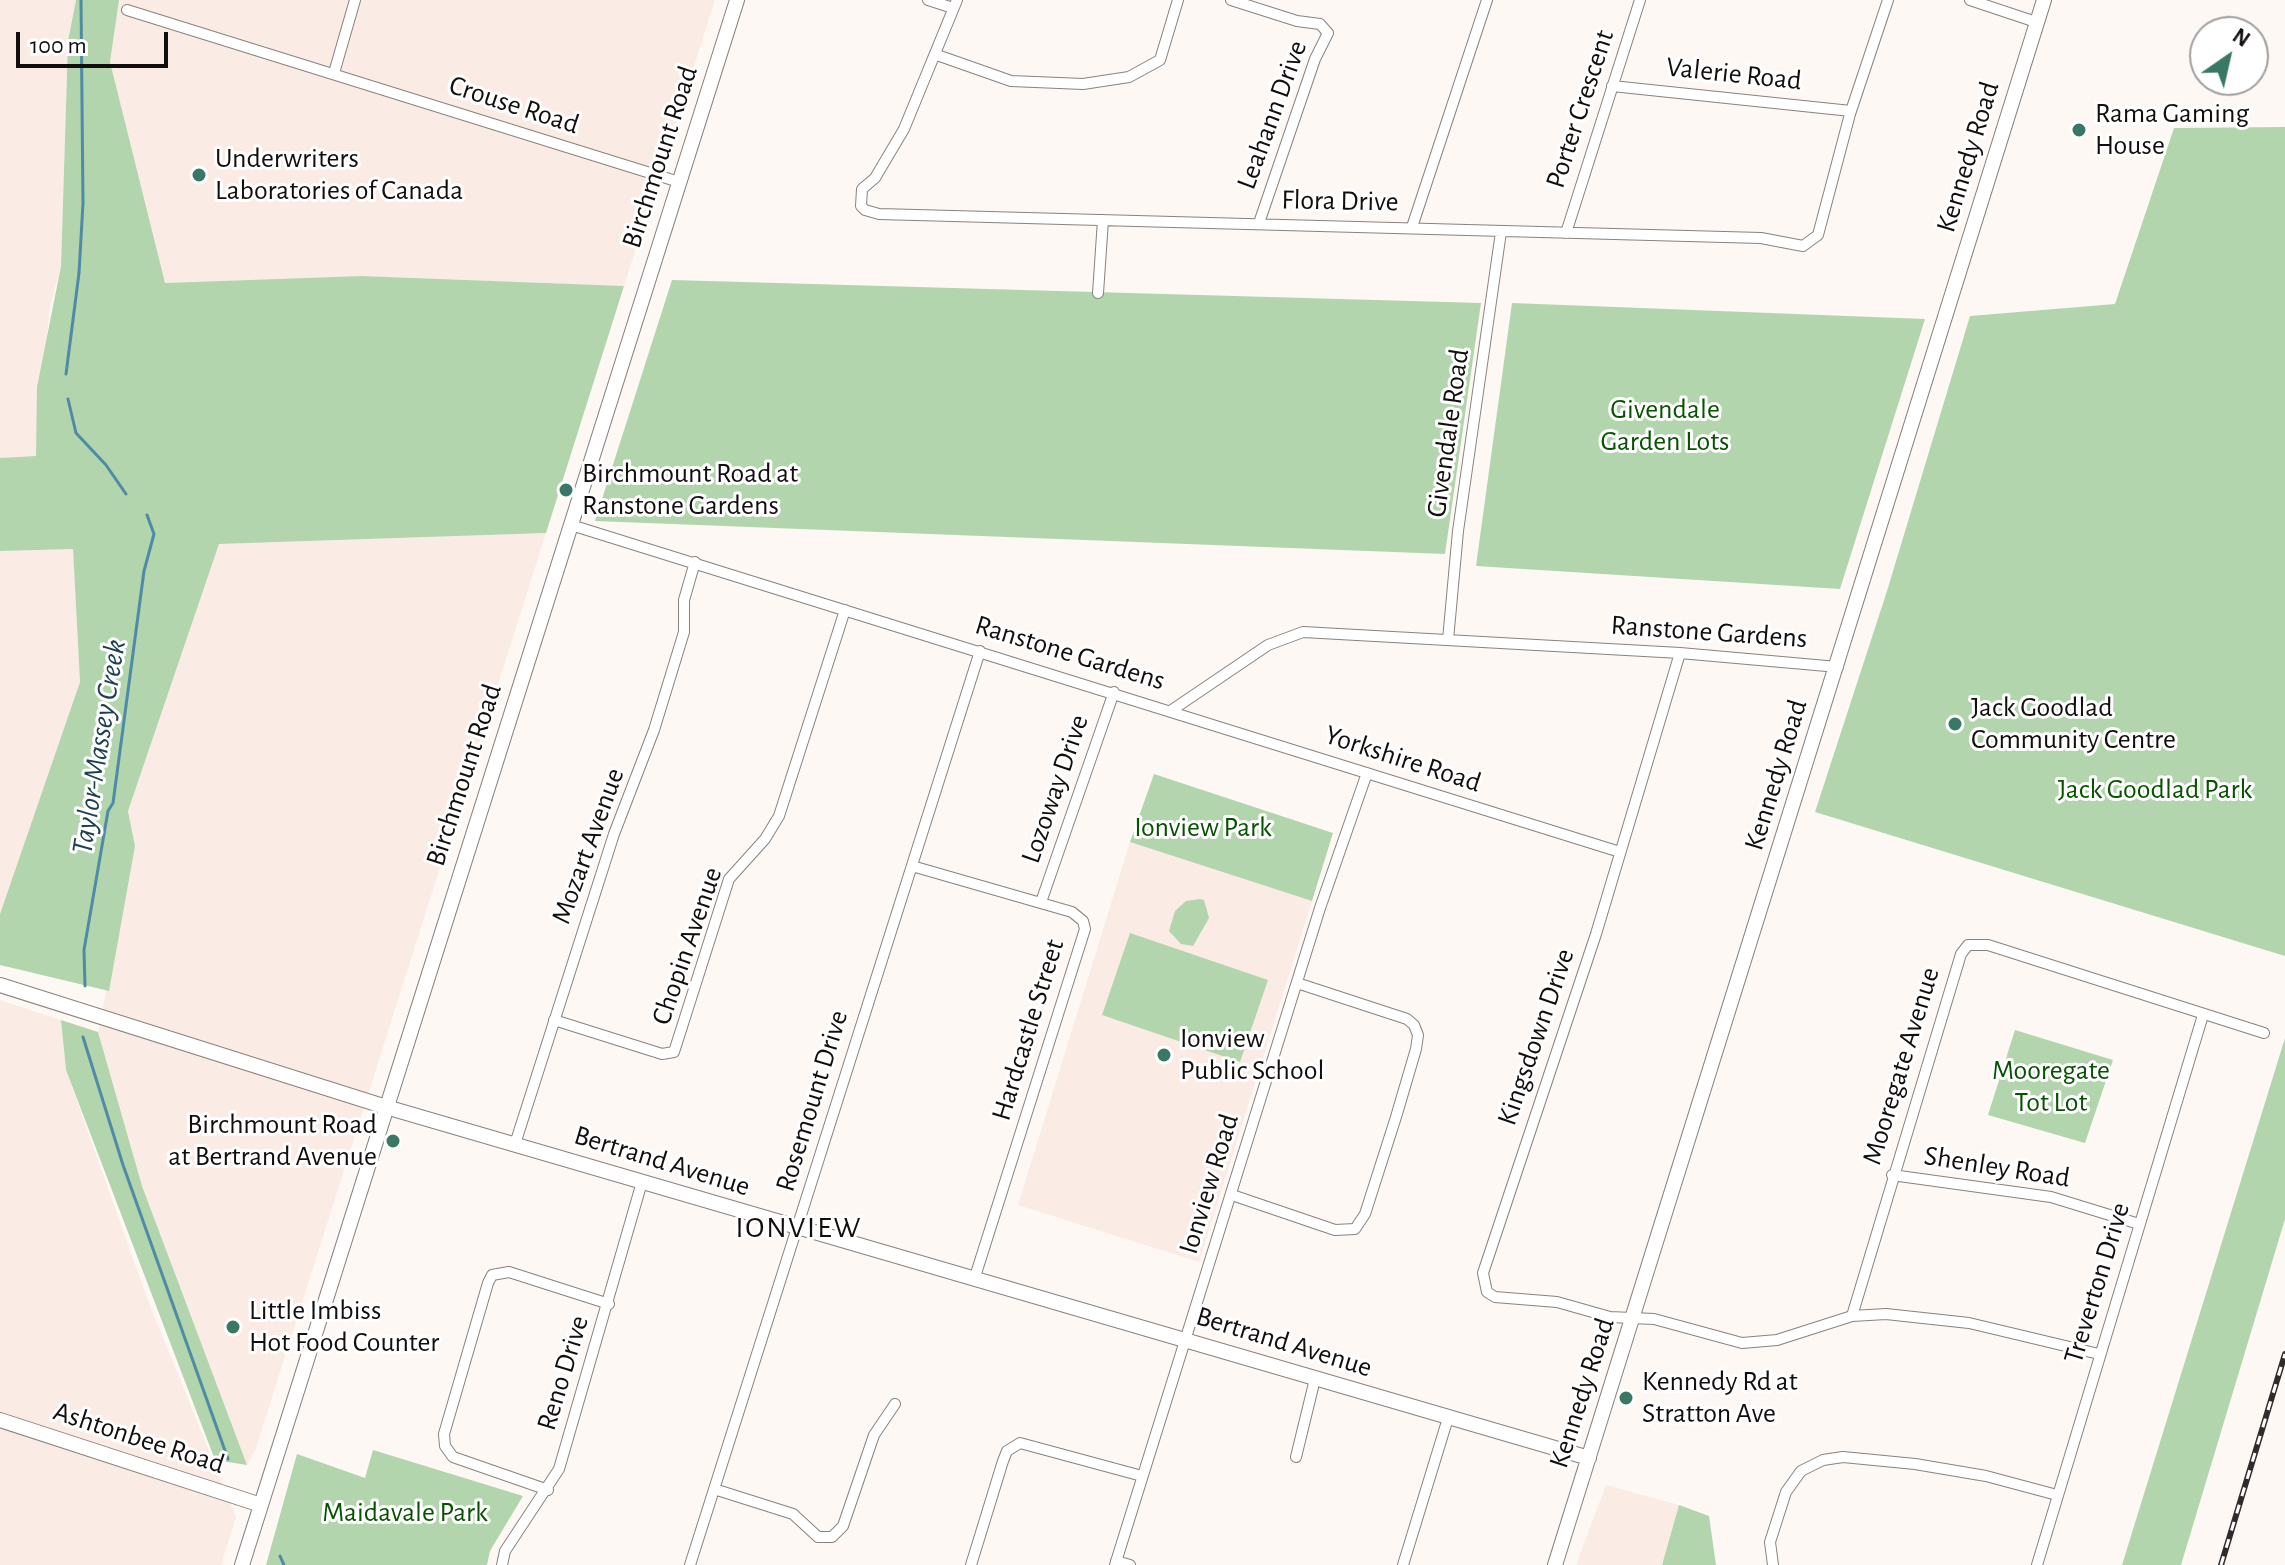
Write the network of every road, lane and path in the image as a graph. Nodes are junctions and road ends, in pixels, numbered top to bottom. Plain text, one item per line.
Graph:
1 (355, 0) edge
2 (737, 0) edge
3 (928, 0) edge
4 (1178, 0) edge
5 (1231, 0) edge
6 (1487, 0) edge
7 (1640, 0) edge
8 (1888, 0) edge
9 (1970, 0) edge
10 (2044, 0) edge
11 (955, 4) edge
12 (127, 10) dead end
13 (2036, 22) junction
14 (937, 55) junction
15 (334, 73) junction
16 (1612, 86) junction
17 (1851, 111) junction
18 (679, 182) junction
19 (1103, 220) junction
20 (1259, 223) junction
21 (1412, 227) junction
22 (1501, 232) junction
23 (1566, 233) junction
24 (1098, 293) dead end
25 (571, 525) junction
26 (695, 562) junction
27 (845, 610) junction
28 (1448, 640) junction
29 (980, 651) junction
30 (1680, 653) junction
31 (1838, 667) junction
32 (1114, 692) junction
33 (1172, 710) junction
34 (1367, 773) junction
35 (1620, 852) junction
36 (912, 866) junction
37 (1041, 902) junction
38 (1297, 983) junction
39 (0, 985) edge
40 (2203, 1015) junction
41 (554, 1020) junction
42 (2264, 1033) dead end
43 (386, 1107) junction
44 (515, 1144) junction
45 (1892, 1175) junction
46 (642, 1182) junction
47 (1232, 1195) junction
48 (2139, 1224) junction
49 (798, 1228) junction
50 (974, 1280) junction
51 (609, 1304) junction
52 (1852, 1316) junction
53 (1633, 1317) junction
54 (1185, 1340) junction
55 (2099, 1354) junction
56 (1315, 1379) junction
57 (895, 1404) dead end
58 (1448, 1418) junction
59 (0, 1420) edge
60 (1296, 1457) dead end
61 (1589, 1458) junction
62 (1142, 1476) junction
63 (714, 1489) junction
64 (548, 1490) junction
65 (2057, 1495) junction
66 (261, 1505) junction
67 (1115, 1563) edge
68 (242, 1565) edge
69 (502, 1565) edge
70 (690, 1565) edge
71 (971, 1565) edge
72 (1130, 1565) edge
73 (1403, 1565) edge
74 (1555, 1565) edge
75 (1773, 1565) edge
76 (2037, 1565) edge

1 - 15 street
2 - 18 main road, Birchmount Road
3 - 11 street, Flora Drive
4 - 14 street
5 - 20 street, Leahann Drive
6 - 21 street
7 - 16 street, Porter Crescent
8 - 17 street, Flora Drive
9 - 13 street
10 - 13 main road, Kennedy Road
11 - 14 street, Flora Drive
12 - 15 street, Crouse Road
13 - 31 main road, Kennedy Road
14 - 19 street, Flora Drive
15 - 18 street, Crouse Road
16 - 17 street, Valerie Road
16 - 23 street, Porter Crescent
17 - 23 street, Flora Drive
18 - 25 main road, Birchmount Road
19 - 20 street, Flora Drive
19 - 24 street
20 - 21 street, Flora Drive
21 - 22 street, Flora Drive
22 - 23 street, Flora Drive
22 - 28 street, Givendale Road
25 - 26 street, Ranstone Gardens
25 - 43 main road, Birchmount Road
26 - 27 street, Ranstone Gardens
26 - 41 street, Mozart Avenue
27 - 29 street, Ranstone Gardens
27 - 41 street, Chopin Avenue
28 - 30 street, Ranstone Gardens
28 - 33 street, Ranstone Gardens
29 - 32 street, Ranstone Gardens
29 - 36 street, Rosemount Drive
30 - 31 street, Ranstone Gardens
30 - 35 street, Kingsdown Drive
31 - 53 main road, Kennedy Road
32 - 33 street, Ranstone Gardens
32 - 37 street, Lozoway Drive
33 - 34 street, Yorkshire Road
34 - 35 street, Yorkshire Road
34 - 38 street, Ionview Road
35 - 53 street, Kingsdown Drive
36 - 37 street, Hardcastle Street
36 - 49 street, Rosemount Drive
37 - 50 street, Hardcastle Street
38 - 47 street, Ionview Road
38 - 47 street
39 - 43 main road, Bertrand Avenue
40 - 42 street, Mooregate Avenue
40 - 45 street, Mooregate Avenue
40 - 48 street, Treverton Drive
41 - 44 street, Mozart Avenue
43 - 44 main road, Bertrand Avenue
43 - 66 main road, Birchmount Road
44 - 46 main road, Bertrand Avenue
45 - 48 street, Shenley Road
45 - 52 street, Mooregate Avenue
46 - 49 main road, Bertrand Avenue
46 - 51 street, Reno Drive
47 - 54 street, Ionview Road
48 - 55 street, Treverton Drive
49 - 50 main road, Bertrand Avenue
49 - 63 street, Rosemount Drive
50 - 54 main road, Bertrand Avenue
51 - 64 street, Reno Drive
51 - 64 street
52 - 53 street
52 - 55 street
53 - 61 main road, Kennedy Road
54 - 56 main road, Bertrand Avenue
54 - 62 street, Ionview Road
55 - 65 street, Treverton Drive
56 - 58 main road, Bertrand Avenue
56 - 60 street
57 - 63 street
58 - 61 main road, Bertrand Avenue
58 - 73 street
59 - 66 main road, Ashtonbee Road
61 - 74 main road, Kennedy Road
62 - 67 street, Ionview Road
62 - 71 street
63 - 70 street, Rosemount Drive
64 - 69 street, Reno Drive
65 - 75 street
65 - 76 street, Treverton Drive
66 - 68 main road, Birchmount Road
67 - 72 street

